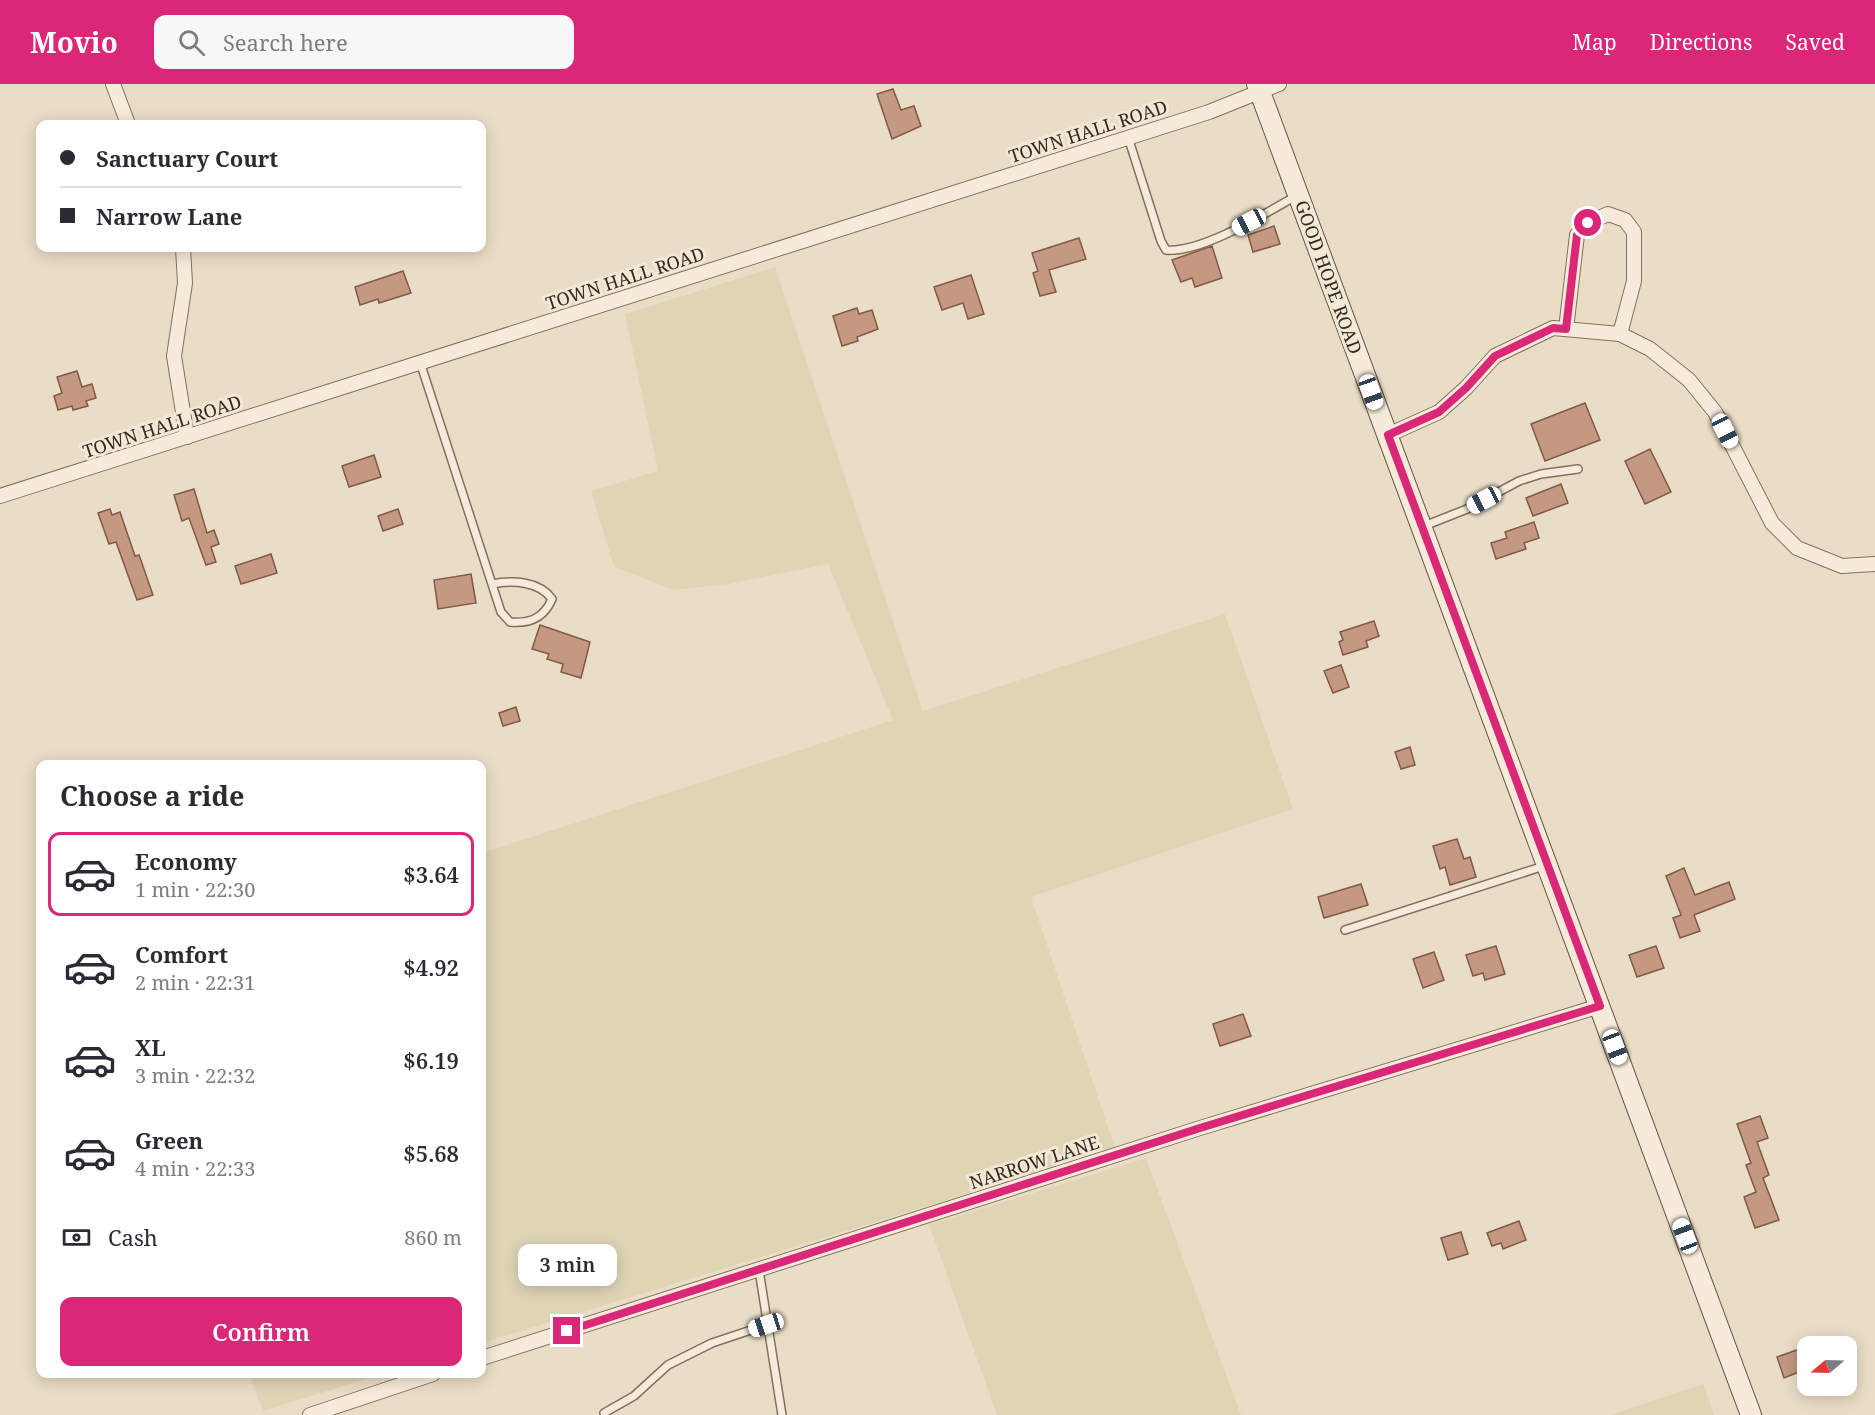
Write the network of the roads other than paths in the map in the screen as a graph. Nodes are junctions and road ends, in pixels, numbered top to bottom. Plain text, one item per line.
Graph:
1 (113, 84) edge
2 (1279, 84) edge
3 (1259, 89) edge
4 (126, 120) edge
5 (1128, 137) junction
6 (1298, 195) junction
7 (183, 252) edge
8 (1566, 329) junction
9 (1620, 334) junction
10 (420, 362) junction
11 (1388, 435) junction
12 (187, 437) junction
13 (1578, 469) dead end
14 (0, 496) edge
15 (1422, 527) junction
16 (1875, 564) edge
17 (492, 584) junction
18 (1547, 865) junction
19 (1345, 930) dead end
20 (1600, 1006) junction
21 (759, 1270) junction
22 (766, 1325) junction
23 (486, 1357) edge
24 (421, 1378) edge
25 (604, 1413) dead end
26 (310, 1415) edge
27 (782, 1415) edge
28 (1751, 1415) edge

1 - 4 street
2 - 3 street, TOWN HALL ROAD
3 - 5 street, TOWN HALL ROAD
3 - 6 main road, GOOD HOPE ROAD
5 - 6 lane
5 - 10 street, TOWN HALL ROAD
6 - 11 main road, GOOD HOPE ROAD
7 - 12 street
8 - 9 street
8 - 9 street
8 - 11 street
9 - 16 street
10 - 12 street, TOWN HALL ROAD
10 - 17 lane
11 - 15 main road, GOOD HOPE ROAD
12 - 14 street, TOWN HALL ROAD
13 - 15 lane
15 - 18 main road, GOOD HOPE ROAD
17 - 17 lane
18 - 19 lane
18 - 20 main road, GOOD HOPE ROAD
20 - 21 street, NARROW LANE
20 - 28 main road, GOOD HOPE ROAD
21 - 22 lane
21 - 23 street, NARROW LANE
22 - 25 lane
22 - 27 lane
24 - 26 street

